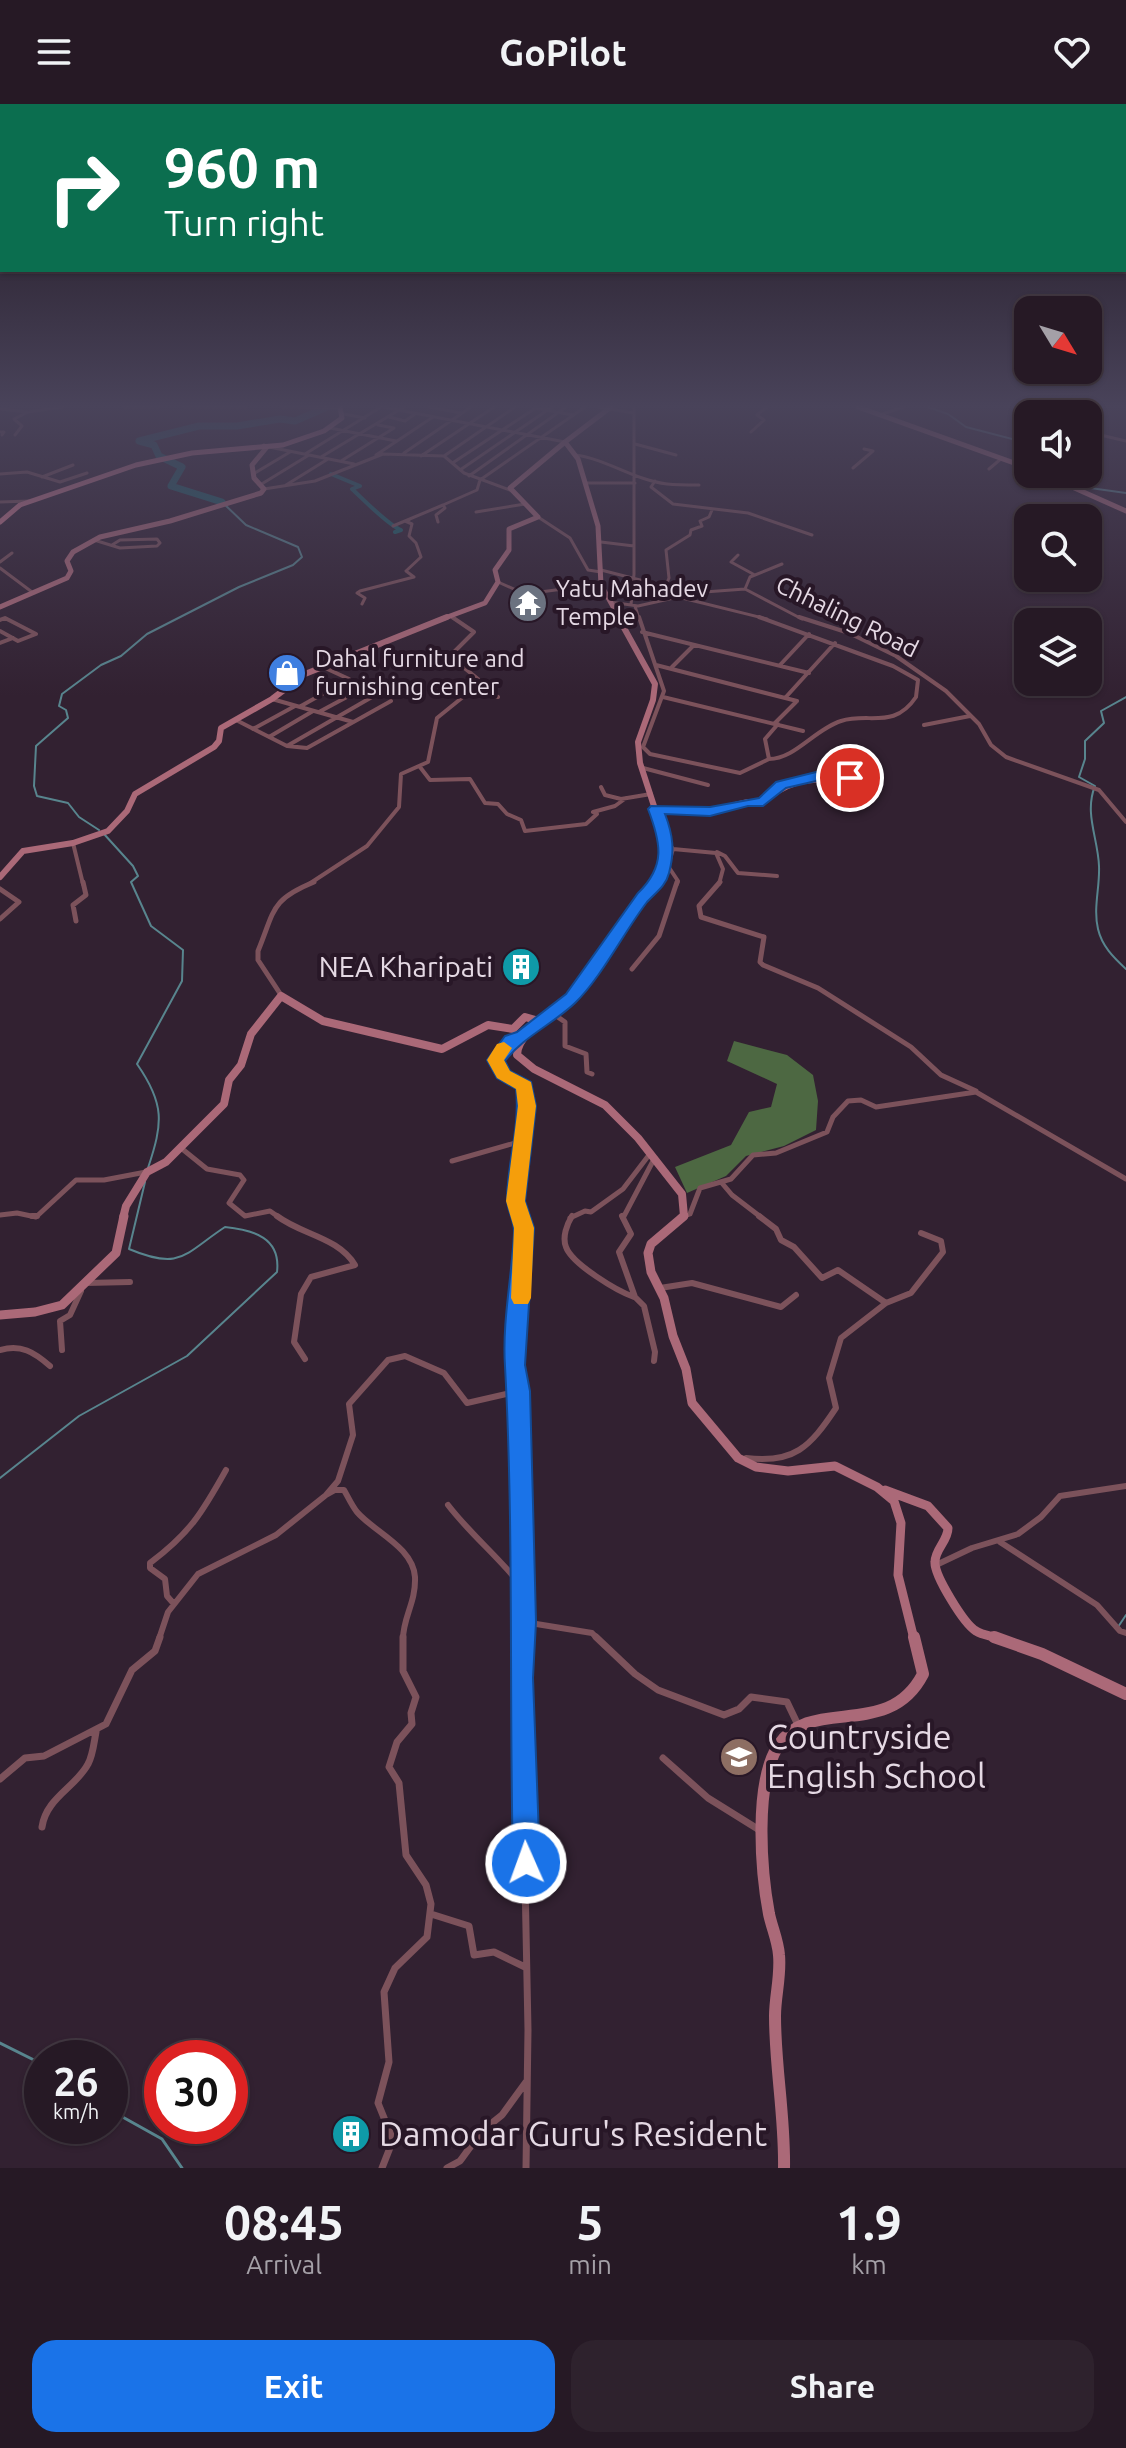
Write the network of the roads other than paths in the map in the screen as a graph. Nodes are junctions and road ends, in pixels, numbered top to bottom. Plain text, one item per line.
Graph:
1 (25, 503) edge
2 (225, 503) edge
3 (447, 503) edge
4 (591, 503) edge
5 (635, 503) edge
6 (675, 503) edge
7 (525, 504) joint
8 (443, 505) junction
9 (712, 510) junction
10 (476, 512) dead end
11 (538, 517) junction
12 (407, 520) junction
13 (0, 522) edge
14 (438, 522) dead end
15 (393, 526) dead end
16 (812, 535) dead end
17 (94, 540) junction
18 (601, 542) junction
19 (112, 545) junction
20 (634, 546) junction
21 (12, 553) dead end
22 (738, 555) dead end
23 (0, 562) edge
24 (782, 564) dead end
25 (0, 568) edge
26 (601, 571) junction
27 (754, 574) junction
28 (632, 577) junction
29 (498, 582) junction
30 (666, 585) junction
31 (602, 587) junction
32 (745, 589) junction
33 (32, 592) junction
34 (610, 602) junction
35 (362, 604) dead end
36 (633, 606) junction
37 (0, 607) edge
38 (452, 617) junction
39 (0, 620) edge
40 (0, 631) edge
41 (642, 632) junction
42 (809, 633) junction
43 (13, 638) junction
44 (0, 643) edge
45 (835, 643) junction
46 (694, 645) junction
47 (656, 665) junction
48 (780, 665) junction
49 (323, 666) junction
50 (671, 668) junction
51 (809, 673) junction
52 (480, 682) junction
53 (342, 684) junction
54 (359, 691) junction
55 (498, 697) dead end
56 (663, 697) junction
57 (785, 698) junction
58 (272, 699) junction
59 (391, 701) dead end
60 (299, 706) junction
61 (316, 711) junction
62 (335, 716) junction
63 (971, 716) junction
64 (236, 720) junction
65 (354, 722) junction
66 (776, 724) junction
67 (924, 725) dead end
68 (253, 729) junction
69 (803, 731) dead end
70 (269, 737) junction
71 (287, 746) junction
72 (769, 759) junction
73 (420, 767) junction
74 (643, 768) junction
75 (862, 775) dead end
76 (708, 785) dead end
77 (601, 787) dead end
78 (651, 794) junction
79 (626, 798) junction
80 (656, 809) junction
81 (1126, 822) edge
82 (73, 843) junction
83 (670, 844) junction
84 (712, 852) junction
85 (777, 876) dead end
86 (0, 877) edge
87 (0, 889) edge
88 (0, 919) edge
89 (76, 921) dead end
90 (632, 969) dead end
91 (281, 996) junction
92 (552, 1013) junction
93 (539, 1021) junction
94 (523, 1036) junction
95 (592, 1074) dead end
96 (976, 1092) junction
97 (523, 1141) junction
98 (180, 1148) junction
99 (651, 1158) junction
100 (452, 1161) dead end
101 (147, 1172) junction
102 (1126, 1179) edge
103 (720, 1182) junction
104 (0, 1215) edge
105 (684, 1216) junction
106 (921, 1233) dead end
107 (87, 1282) junction
108 (130, 1282) dead end
109 (660, 1288) junction
110 (796, 1295) dead end
111 (635, 1297) junction
112 (886, 1303) junction
113 (0, 1315) edge
114 (0, 1350) edge
115 (62, 1350) dead end
116 (305, 1359) dead end
117 (654, 1361) dead end
118 (50, 1366) dead end
119 (519, 1391) junction
120 (738, 1458) junction
121 (226, 1470) dead end
122 (1126, 1486) edge
123 (877, 1487) junction
124 (326, 1495) junction
125 (448, 1505) dead end
126 (1000, 1542) junction
127 (934, 1566) junction
128 (523, 1588) junction
129 (174, 1604) junction
130 (524, 1622) junction
131 (1126, 1633) edge
132 (1126, 1694) edge
133 (798, 1725) junction
134 (96, 1731) junction
135 (663, 1758) dead end
136 (0, 1779) edge
137 (42, 1827) dead end
138 (764, 1832) junction
139 (431, 1914) junction
140 (526, 1967) junction
141 (527, 2082) junction
142 (382, 2168) edge
143 (447, 2168) edge
144 (526, 2168) edge
145 (784, 2168) edge

1 - 13 main road
2 - 17 main road
3 - 8 street
4 - 18 main road
5 - 20 street
6 - 9 street
7 - 10 street
7 - 11 main road
8 - 12 street
8 - 14 street
9 - 16 street
9 - 30 street
11 - 26 street
11 - 29 main road
12 - 15 street
12 - 35 street
17 - 19 street
17 - 33 main road
18 - 20 street
18 - 26 main road
19 - 19 street
20 - 28 street
21 - 23 street
22 - 27 street
24 - 27 street
25 - 33 street
26 - 28 street, Chhaling Road
26 - 31 main road
27 - 32 street
28 - 30 street, Chhaling Road
28 - 36 street
29 - 31 street
29 - 38 main road
30 - 32 street, Chhaling Road
31 - 34 main road
32 - 63 street, Chhaling Road
33 - 37 main road
34 - 36 street
34 - 74 main road
36 - 41 street
36 - 42 street
38 - 49 main road
38 - 52 street
39 - 43 street
40 - 43 street
41 - 46 street
41 - 47 street
42 - 45 street
42 - 48 street
43 - 44 street
45 - 51 street
45 - 72 street
46 - 48 street
46 - 50 street
47 - 50 street
47 - 56 street
48 - 51 street
49 - 53 street
49 - 58 main road
50 - 57 street
51 - 57 street
52 - 55 street
52 - 73 street
53 - 54 street
53 - 60 street
54 - 61 street
54 - 62 street
56 - 66 street
56 - 72 street
57 - 66 street
58 - 60 street
58 - 64 main road
59 - 65 street
60 - 61 street
60 - 68 street
61 - 62 street
61 - 70 street
62 - 65 street
62 - 71 street
63 - 67 street
63 - 81 street, Chhaling Road
64 - 68 street
64 - 82 main road
65 - 71 street
66 - 69 street
66 - 72 street
68 - 70 street
70 - 71 street
73 - 79 street
73 - 91 street
74 - 76 street
74 - 78 main road
75 - 80 main road
77 - 79 street
78 - 79 street
78 - 80 main road
80 - 83 main road
82 - 86 main road
82 - 89 street
83 - 84 street
83 - 90 street
83 - 92 main road
84 - 85 street
84 - 96 street
87 - 88 street
91 - 93 main road
91 - 98 main road
92 - 93 main road
92 - 95 street
93 - 94 main road
94 - 97 street
94 - 99 main road
96 - 102 street
96 - 103 street
97 - 100 street
97 - 119 street
98 - 101 main road
98 - 116 street
99 - 105 main road
99 - 111 street
99 - 111 street
101 - 104 street
101 - 107 main road
103 - 105 street
103 - 112 street
105 - 109 main road
106 - 112 street
107 - 108 street
107 - 113 main road
107 - 115 street
109 - 110 street
109 - 120 main road
111 - 117 street
112 - 120 street
114 - 118 street
119 - 124 street
119 - 128 street
120 - 123 main road
121 - 129 street
122 - 126 street
123 - 127 main road
123 - 133 main road
124 - 129 street
124 - 139 street
125 - 128 street
126 - 127 street
126 - 131 street
127 - 132 main road
128 - 130 street
129 - 134 street
130 - 133 street
130 - 140 street
133 - 138 main road
134 - 136 street
134 - 137 street
135 - 138 street
138 - 145 main road
139 - 140 street
139 - 142 street
140 - 141 street
141 - 143 street
141 - 144 street

